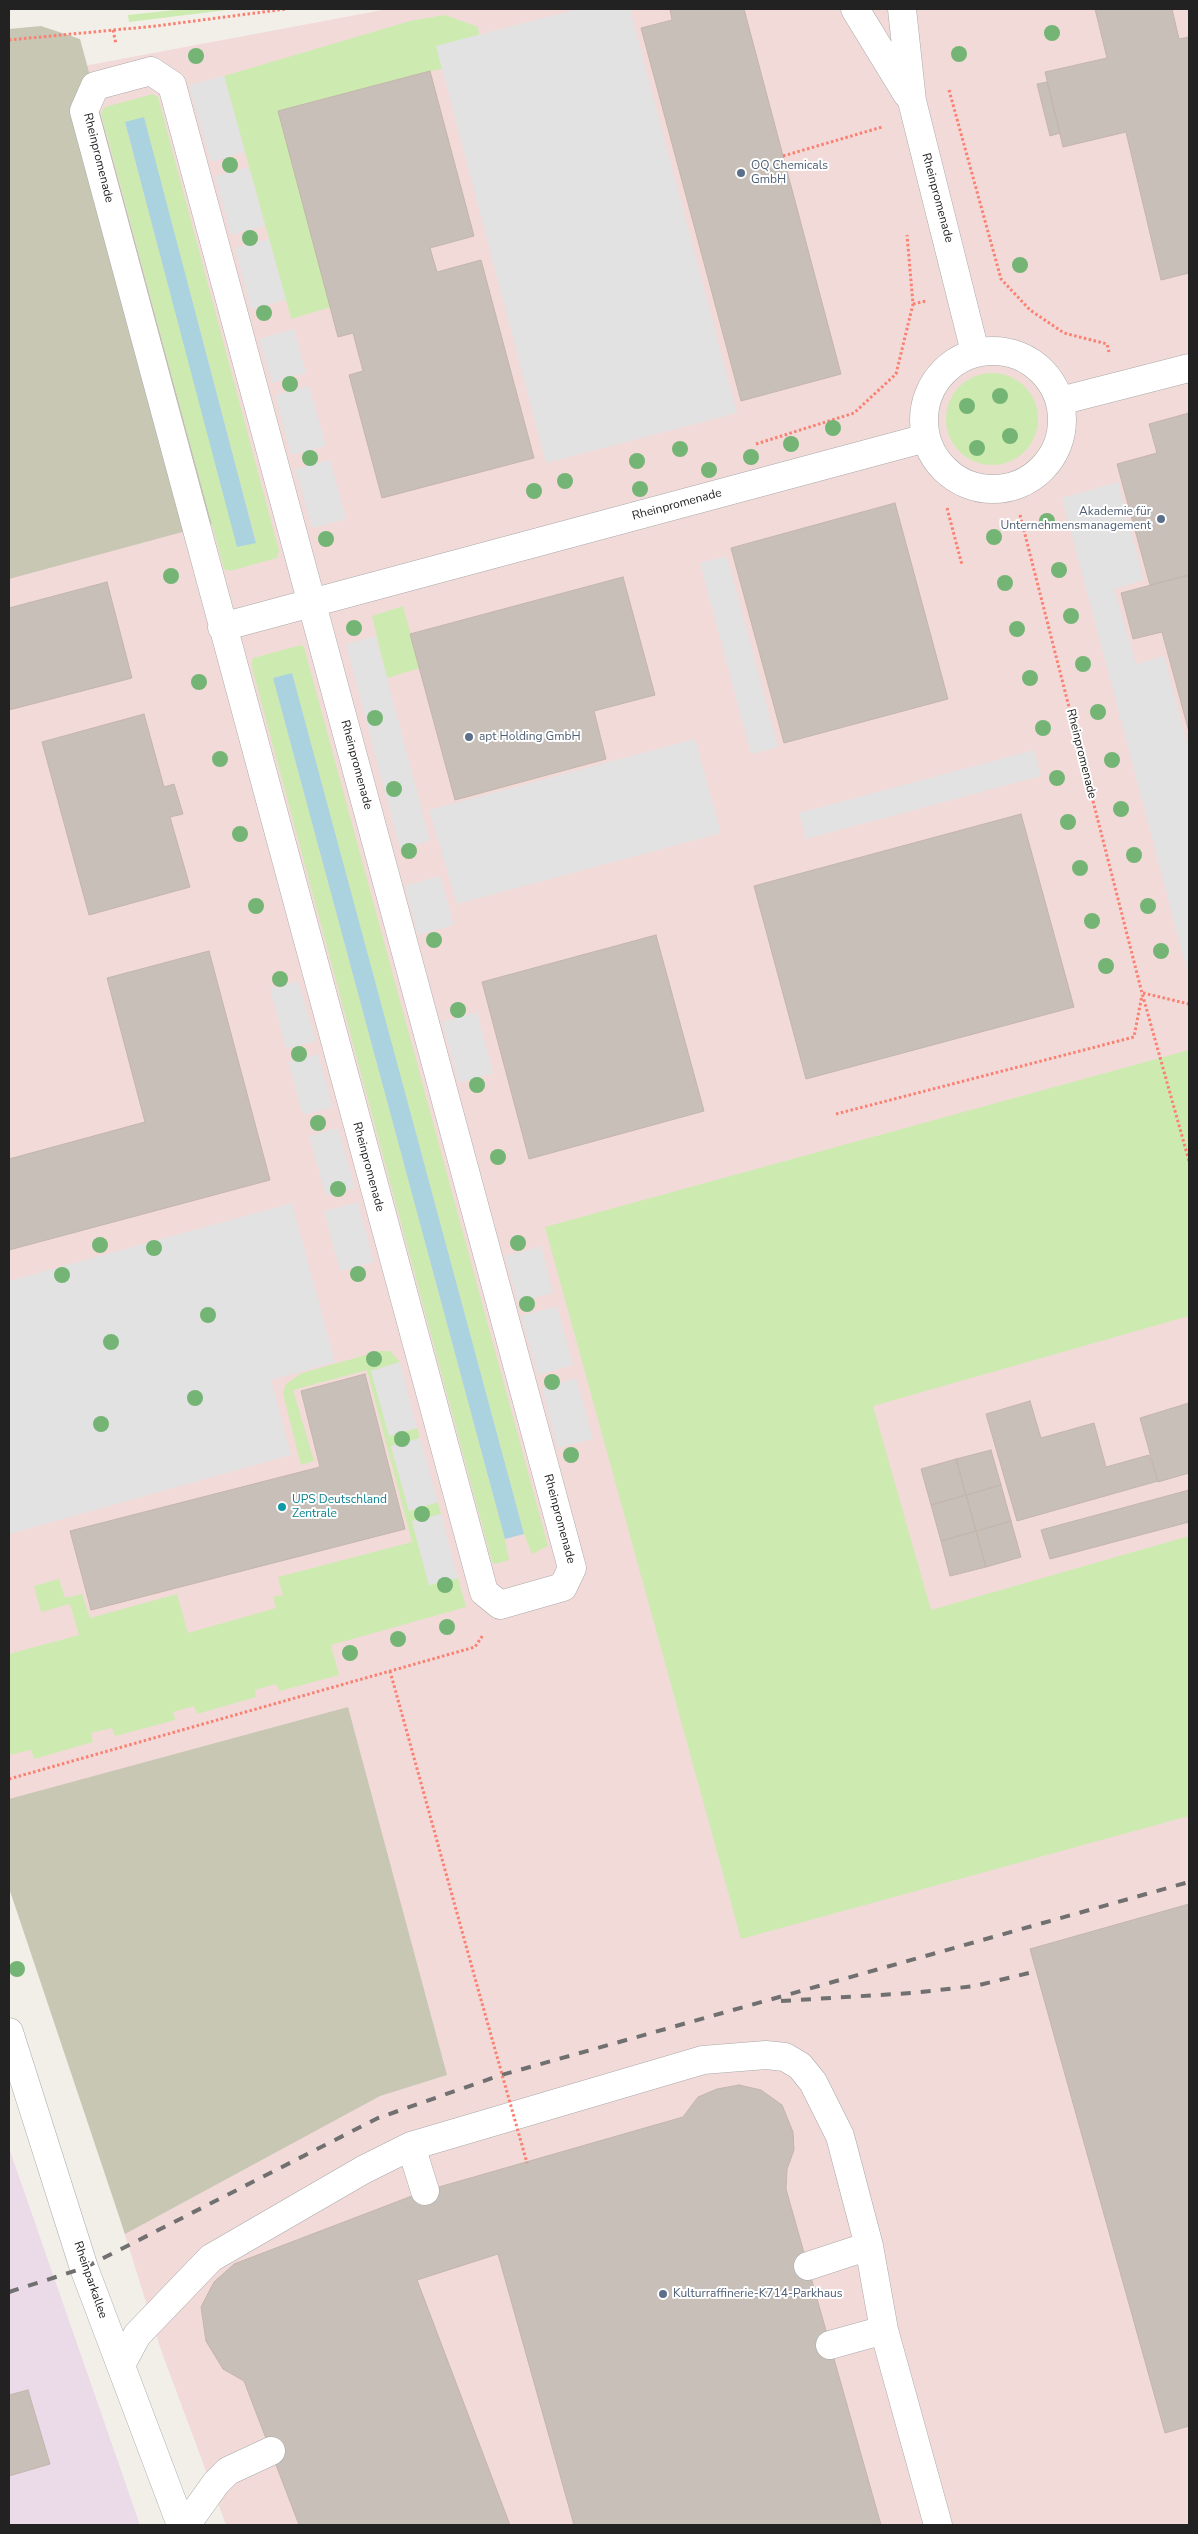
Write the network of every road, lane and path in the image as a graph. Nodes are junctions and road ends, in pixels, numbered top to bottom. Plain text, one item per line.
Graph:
1 (286, 9) edge
2 (855, 9) edge
3 (902, 9) edge
4 (9, 40) edge
5 (947, 83) dead end
6 (912, 101) junction
7 (879, 119) dead end
8 (882, 127) junction
9 (885, 136) dead end
10 (784, 156) dead end
11 (906, 229) dead end
12 (975, 352) junction
13 (1189, 368) edge
14 (1118, 388) junction
15 (1060, 401) junction
16 (926, 438) junction
17 (755, 445) dead end
18 (947, 508) dead end
19 (1020, 515) dead end
20 (962, 565) dead end
21 (312, 602) junction
22 (222, 627) junction
23 (1142, 993) junction
24 (1189, 1004) edge
25 (836, 1114) dead end
26 (1189, 1161) edge
27 (500, 1605) junction
28 (390, 1672) junction
29 (9, 1779) edge
30 (9, 2032) edge
31 (411, 2146) junction
32 (527, 2163) dead end
33 (425, 2191) dead end
34 (869, 2246) junction
35 (808, 2266) dead end
36 (884, 2330) junction
37 (830, 2345) dead end
38 (121, 2365) junction
39 (271, 2451) dead end
40 (181, 2525) edge
41 (186, 2525) edge
42 (938, 2525) edge

1 - 4 path
2 - 6 street, Rheinpromenade
3 - 6 street, Rheinpromenade
5 - 14 path
6 - 12 street, Rheinpromenade
7 - 8 path
8 - 9 path
8 - 10 path
11 - 17 path
12 - 15 street
12 - 16 street
13 - 14 street
14 - 15 street
15 - 16 street
16 - 21 street, Rheinpromenade
18 - 20 path
19 - 23 path, Rheinpromenade
21 - 22 street, Rheinpromenade
21 - 22 street, Rheinpromenade
21 - 27 street, Rheinpromenade
22 - 27 street, Rheinpromenade
23 - 24 path
23 - 25 path
23 - 26 path, Rheinpromenade
27 - 28 path
28 - 29 path
28 - 32 path, bridge
30 - 38 street, Rheinparkallee
31 - 33 street
31 - 34 street
31 - 38 street
34 - 35 street
34 - 36 street
36 - 37 street
36 - 42 street
38 - 40 street, Rheinparkallee
39 - 41 street

